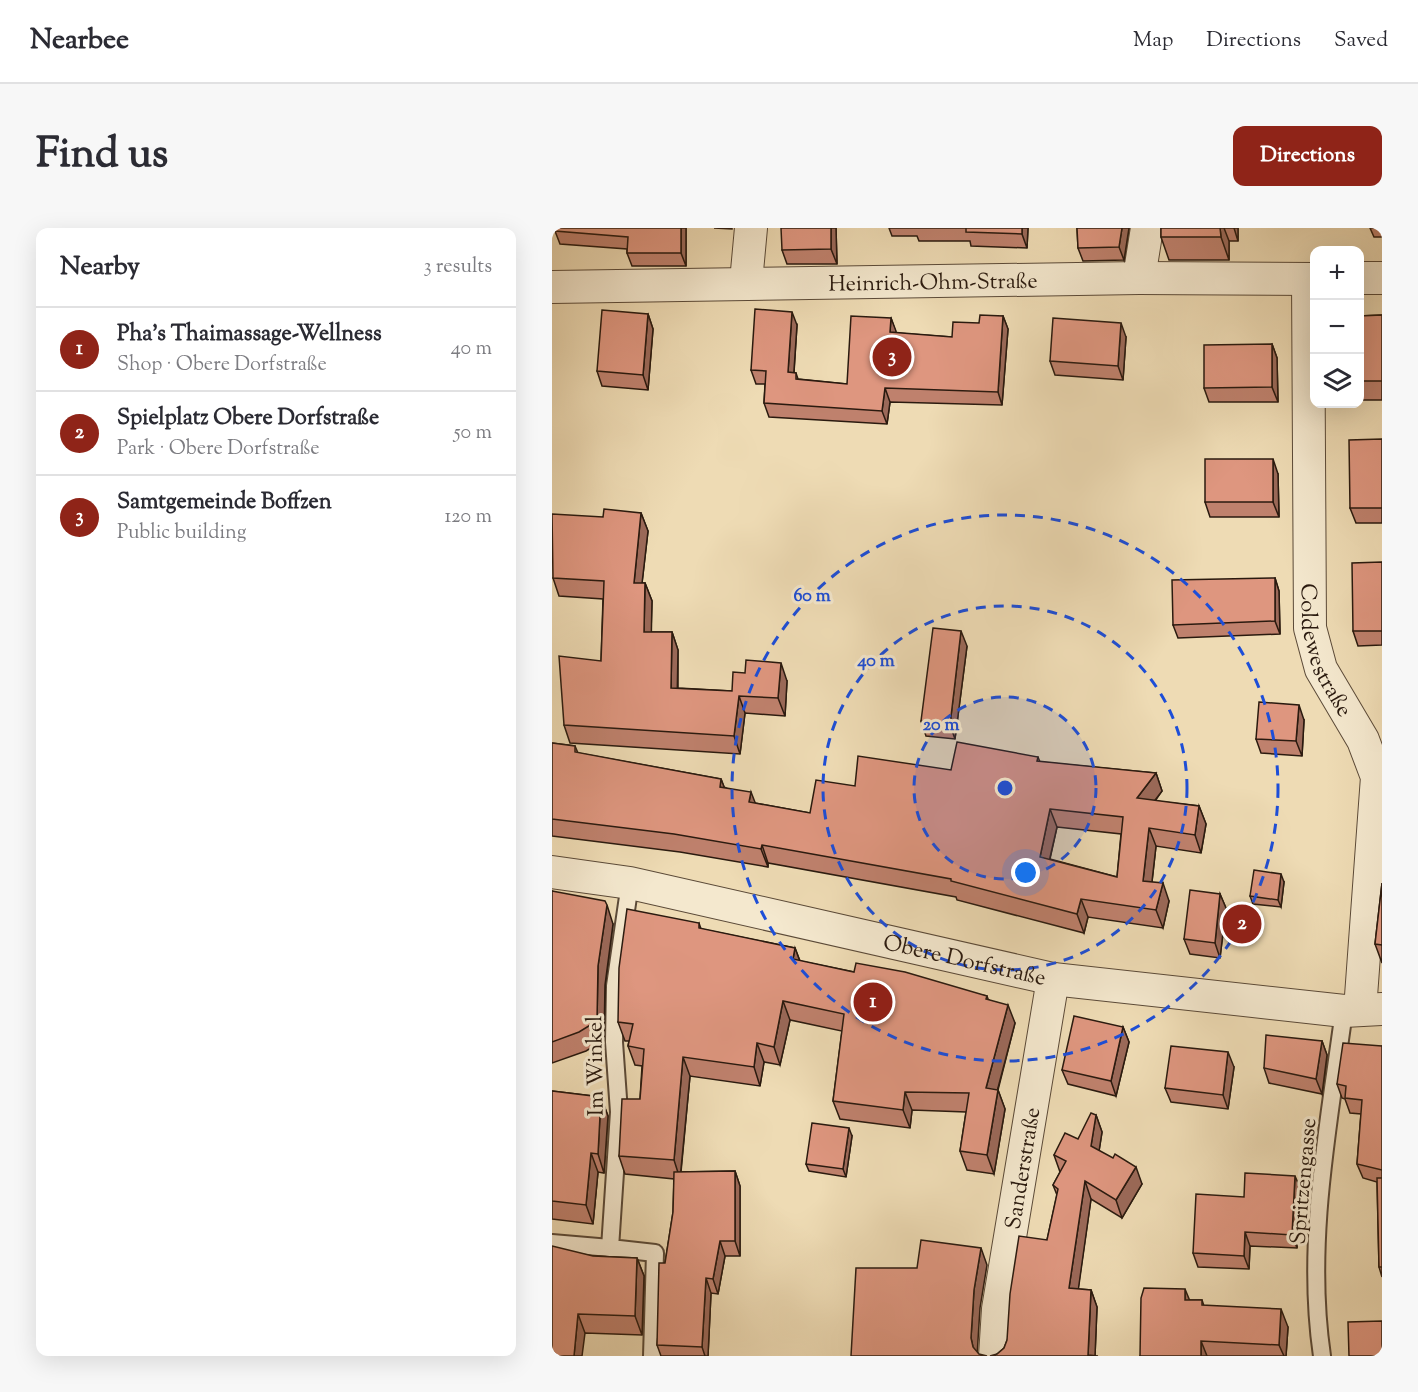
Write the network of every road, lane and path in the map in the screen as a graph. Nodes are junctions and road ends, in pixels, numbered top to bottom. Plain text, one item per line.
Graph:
1 (751, 228) edge
2 (1147, 228) edge
3 (1139, 278) junction
4 (1364, 278) edge
5 (1382, 278) edge
6 (1310, 279) edge
7 (746, 282) junction
8 (552, 287) edge
9 (1311, 300) edge
10 (552, 872) edge
11 (630, 883) junction
12 (1053, 979) junction
13 (1362, 1010) edge
14 (552, 1243) edge
15 (610, 1248) junction
16 (652, 1356) edge
17 (995, 1356) edge
18 (1322, 1356) edge

1 - 7 street
2 - 3 street
3 - 6 street, Heinrich-Ohm-Straße
3 - 7 street, Heinrich-Ohm-Straße
4 - 5 street
7 - 8 street, Heinrich-Ohm-Straße
9 - 13 street, Coldewestraße
10 - 11 street, Obere Dorfstraße
11 - 12 street, Obere Dorfstraße
11 - 15 lane, Im Winkel
12 - 13 street, Obere Dorfstraße
12 - 17 street, Sanderstraße
13 - 18 lane, Spritzengasse
14 - 15 lane
15 - 16 lane

